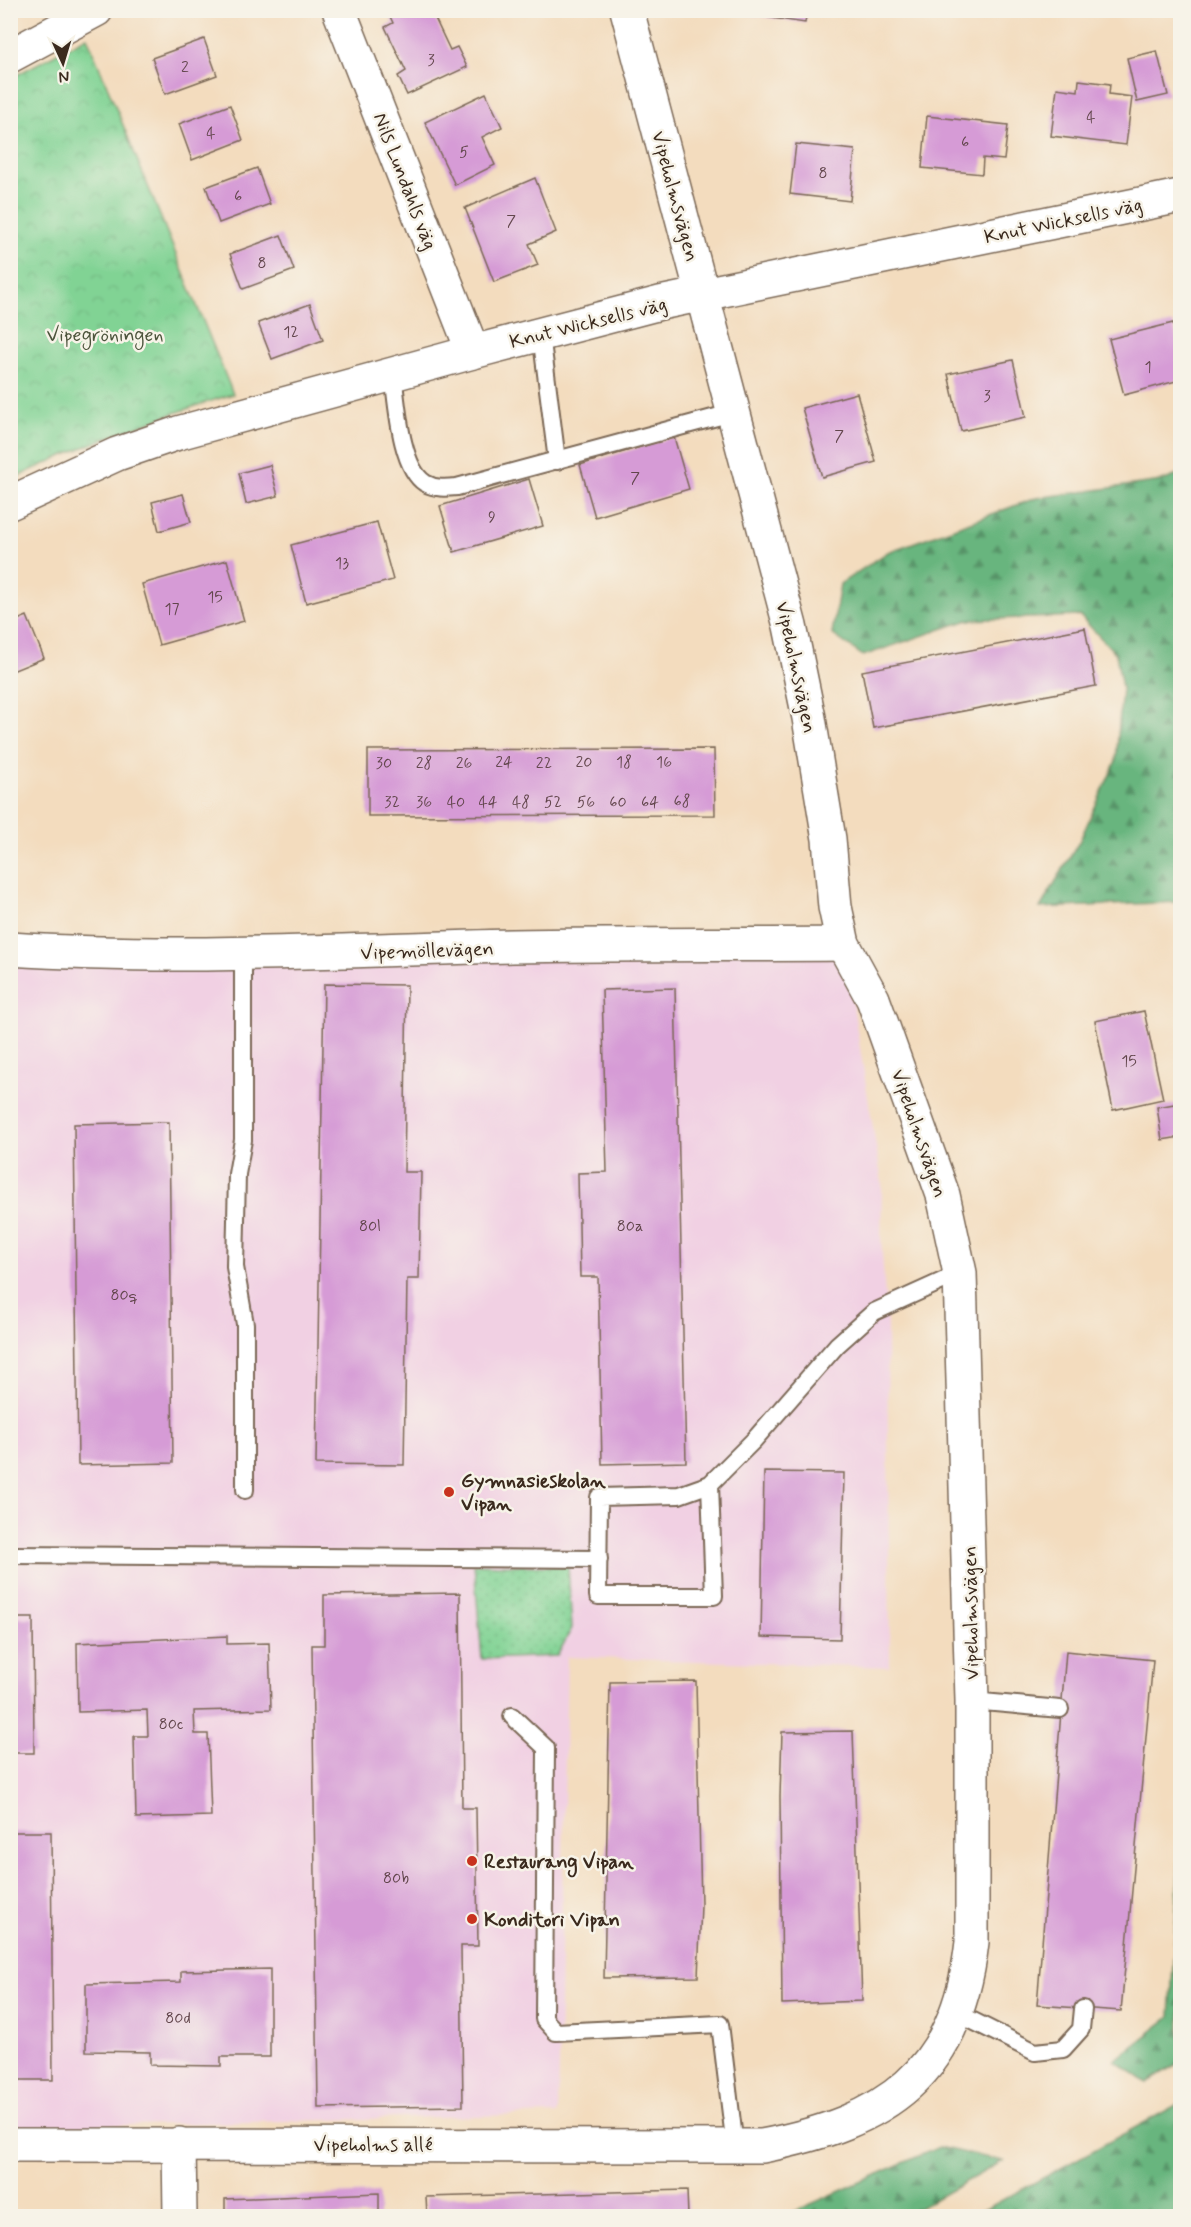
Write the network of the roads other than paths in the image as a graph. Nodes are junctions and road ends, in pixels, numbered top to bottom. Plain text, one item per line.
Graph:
1 (96, 10) edge
2 (339, 10) edge
3 (627, 10) edge
4 (10, 56) edge
5 (1180, 196) edge
6 (701, 295) junction
7 (541, 334) junction
8 (473, 352) junction
9 (393, 374) junction
10 (735, 412) junction
11 (557, 461) junction
12 (10, 503) edge
13 (843, 944) junction
14 (10, 949) edge
15 (243, 954) junction
16 (960, 1273) junction
17 (710, 1484) junction
18 (245, 1490) dead end
19 (10, 1555) edge
20 (599, 1559) junction
21 (972, 1701) junction
22 (1060, 1709) dead end
23 (512, 1716) dead end
24 (1083, 2009) dead end
25 (957, 2013) junction
26 (179, 2144) junction
27 (10, 2145) edge
28 (735, 2147) junction
29 (180, 2217) edge

1 - 4 street
2 - 8 street, Nils Lundahls väg
3 - 6 street, Vipeholmsvägen
5 - 6 street, Knut Wicksells väg
6 - 7 street, Knut Wicksells väg
6 - 10 street, Vipeholmsvägen
7 - 8 street, Knut Wicksells väg
7 - 11 lane
8 - 9 street, Knut Wicksells väg
9 - 11 lane
9 - 12 street, Knut Wicksells väg
10 - 11 lane
10 - 13 street, Vipeholmsvägen
13 - 15 street, Vipemöllevägen
13 - 16 street, Vipeholmsvägen
14 - 15 street, Vipemöllevägen
15 - 18 lane
16 - 17 lane
16 - 21 street, Vipeholmsvägen
17 - 20 lane
17 - 20 lane
19 - 20 lane
21 - 22 lane
21 - 25 street, Vipeholmsvägen
23 - 28 lane
24 - 25 lane
25 - 28 street, Vipeholmsvägen
26 - 27 street, Vipeholms allé
26 - 28 street, Vipeholms allé
26 - 29 street

